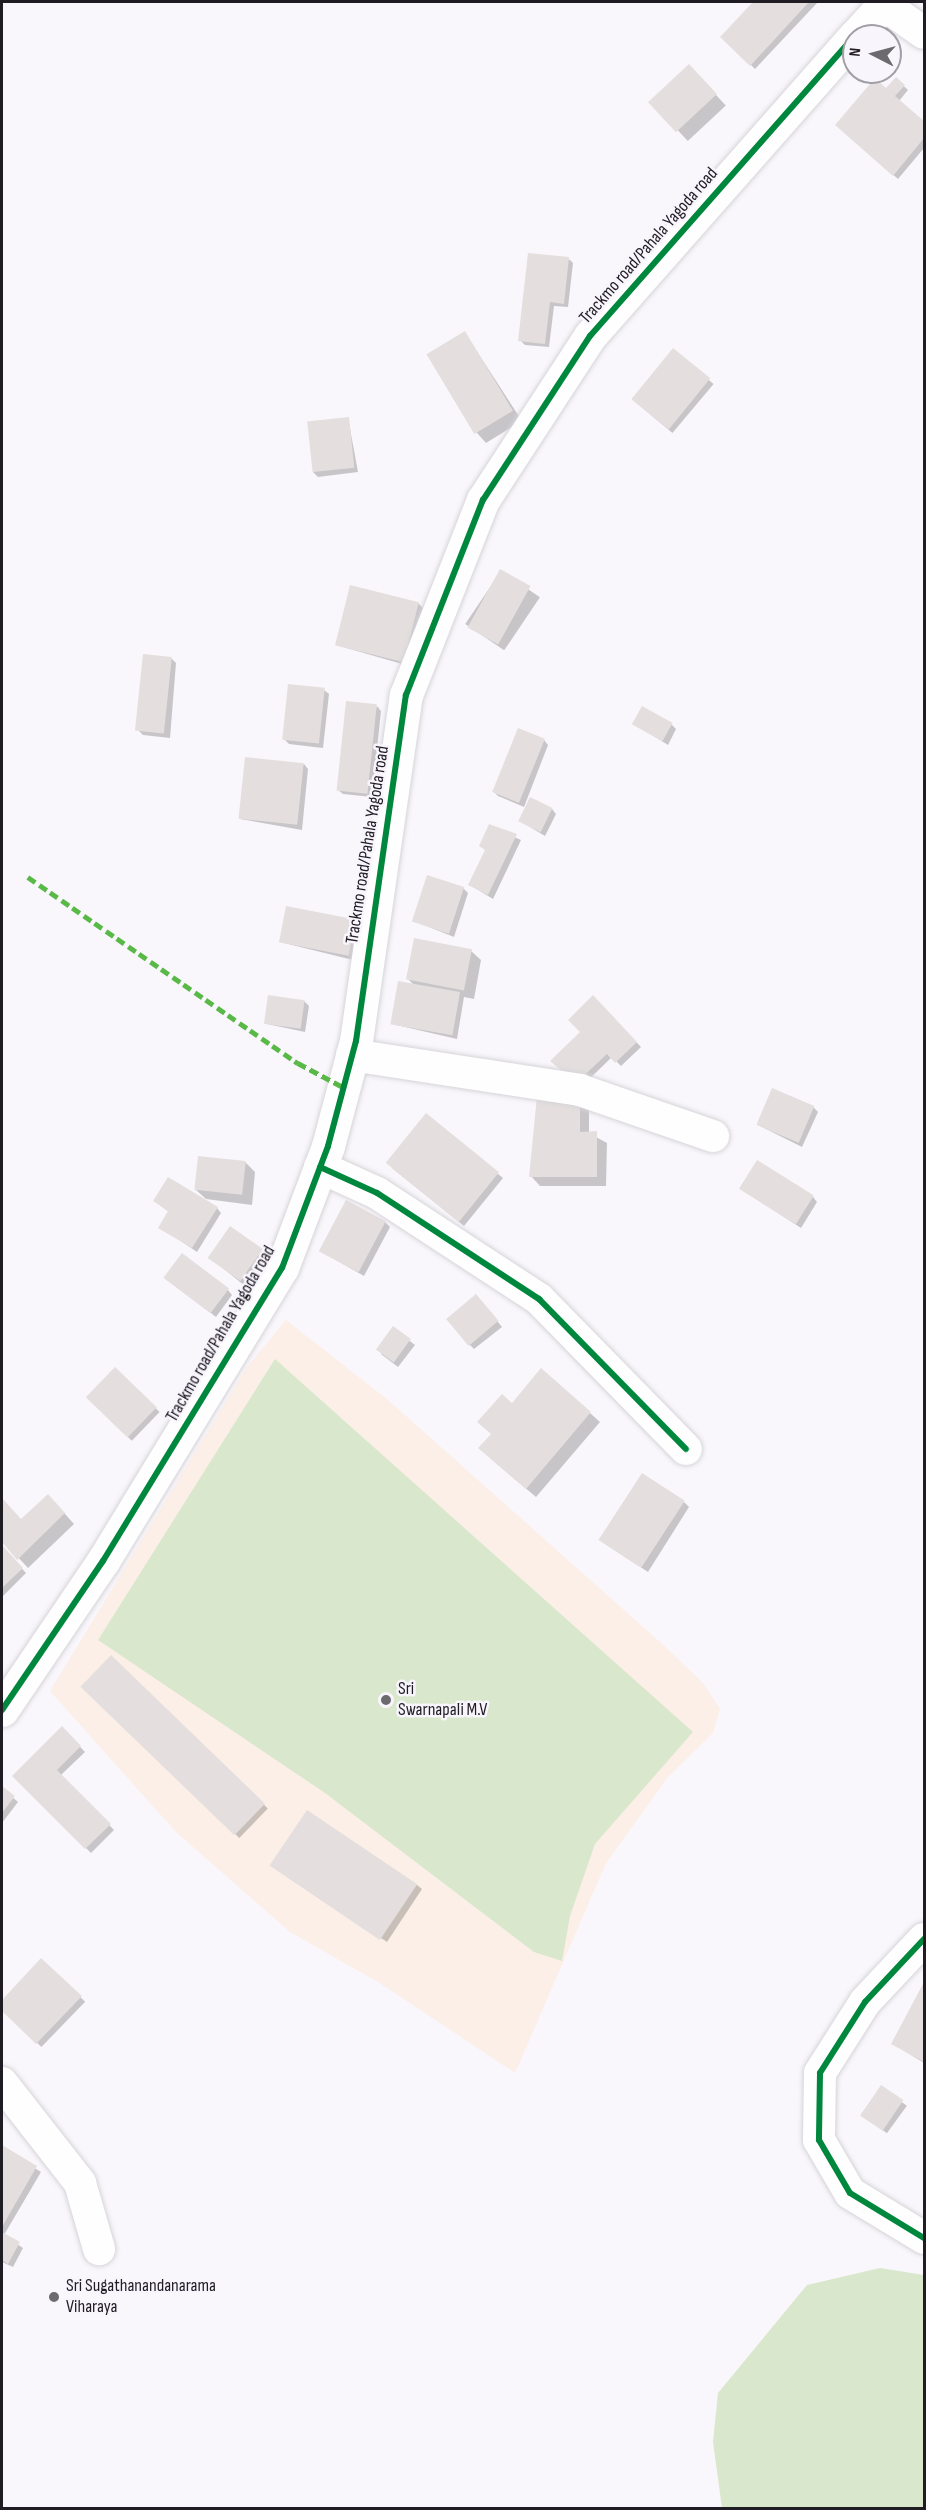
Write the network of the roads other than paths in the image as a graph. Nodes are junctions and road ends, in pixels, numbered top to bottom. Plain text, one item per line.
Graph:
1 (885, 3) edge
2 (866, 24) edge
3 (924, 33) edge
4 (842, 52) edge
5 (352, 1055) junction
6 (713, 1136) dead end
7 (320, 1167) junction
8 (686, 1449) dead end
9 (2, 1710) edge
10 (924, 1939) edge
11 (2, 2083) edge
12 (924, 2238) edge
13 (99, 2249) dead end

1 - 2 street, Trackmo road/Pahala Yagoda road
1 - 3 street
4 - 5 street, Trackmo road/Pahala Yagoda road
5 - 6 street
5 - 7 street, Trackmo road/Pahala Yagoda road
7 - 8 street
7 - 9 street, Trackmo road/Pahala Yagoda road
10 - 12 street
11 - 13 street

